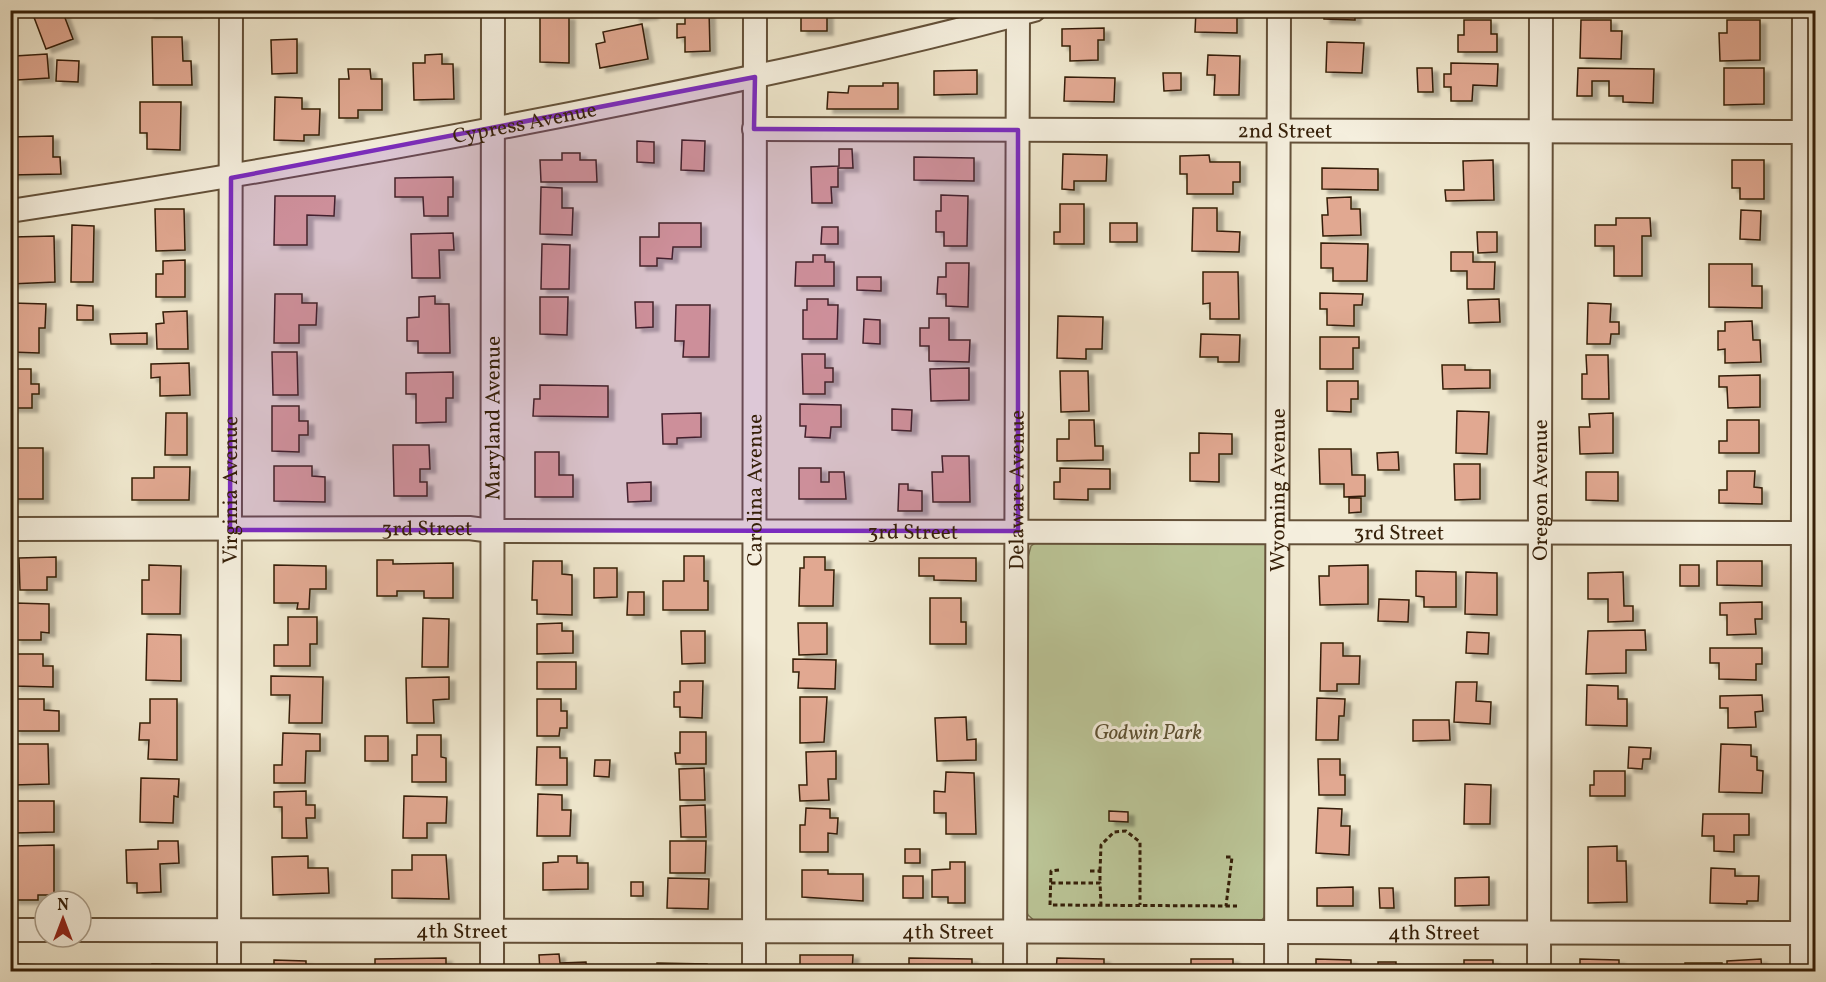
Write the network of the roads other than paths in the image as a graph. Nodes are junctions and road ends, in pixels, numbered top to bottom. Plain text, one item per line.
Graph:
1 (231, 10) edge
2 (493, 10) edge
3 (755, 10) edge
4 (1279, 10) edge
5 (1541, 10) edge
6 (1804, 10) edge
7 (1023, 12) edge
8 (754, 77) junction
9 (754, 129) junction
10 (492, 130) junction
11 (1018, 130) junction
12 (1279, 131) junction
13 (1541, 132) junction
14 (1809, 132) edge
15 (231, 178) junction
16 (10, 211) edge
17 (10, 530) edge
18 (230, 530) junction
19 (492, 531) junction
20 (754, 531) junction
21 (1018, 531) junction
22 (1276, 532) junction
23 (1540, 532) junction
24 (1810, 533) edge
25 (754, 929) junction
26 (10, 930) edge
27 (33, 930) edge
28 (93, 930) edge
29 (492, 930) junction
30 (1015, 930) junction
31 (230, 931) junction
32 (1276, 931) junction
33 (1539, 932) junction
34 (1809, 933) edge
35 (229, 972) edge
36 (492, 972) edge
37 (754, 972) edge
38 (1015, 972) edge
39 (1276, 972) edge
40 (1539, 972) edge
41 (1802, 972) edge

1 - 15 street, Virginia Avenue
2 - 10 street, Maryland Avenue
3 - 8 street, Carolina Avenue
4 - 12 street, Wyoming Avenue
5 - 13 street, Oregon Avenue
6 - 14 street
7 - 8 street, Cypress Avenue
7 - 11 street, Delaware Avenue
8 - 9 street, Carolina Avenue
8 - 10 street, Cypress Avenue
9 - 11 street, 2nd Street
9 - 20 street, Carolina Avenue
10 - 15 street, Cypress Avenue
10 - 19 street, Maryland Avenue
11 - 12 street, 2nd Street
11 - 21 street, Delaware Avenue
12 - 13 street, 2nd Street
12 - 22 street, Wyoming Avenue
13 - 14 street, 2nd Street
13 - 23 street, Oregon Avenue
14 - 24 street
15 - 16 street, Cypress Avenue
15 - 18 street, Virginia Avenue
17 - 18 street, 3rd Street
18 - 19 street, 3rd Street
18 - 31 street, Virginia Avenue
19 - 20 street, 3rd Street
19 - 29 street, Maryland Avenue
20 - 21 street, 3rd Street
20 - 25 street, Carolina Avenue
21 - 22 street, 3rd Street
21 - 30 street, Delaware Avenue
22 - 23 street, 3rd Street
22 - 32 street, Wyoming Avenue
23 - 24 street, 3rd Street
23 - 33 street, Oregon Avenue
24 - 34 street
25 - 29 street, 4th Street
25 - 30 street, 4th Street
25 - 37 street, Carolina Avenue
26 - 27 street
28 - 31 street, 4th Street
29 - 31 street, 4th Street
29 - 36 street, Maryland Avenue
30 - 32 street, 4th Street
30 - 38 street, Delaware Avenue
31 - 35 street, Virginia Avenue
32 - 33 street, 4th Street
32 - 39 street, Wyoming Avenue
33 - 34 street, 4th Street
33 - 40 street, Oregon Avenue
34 - 41 street

